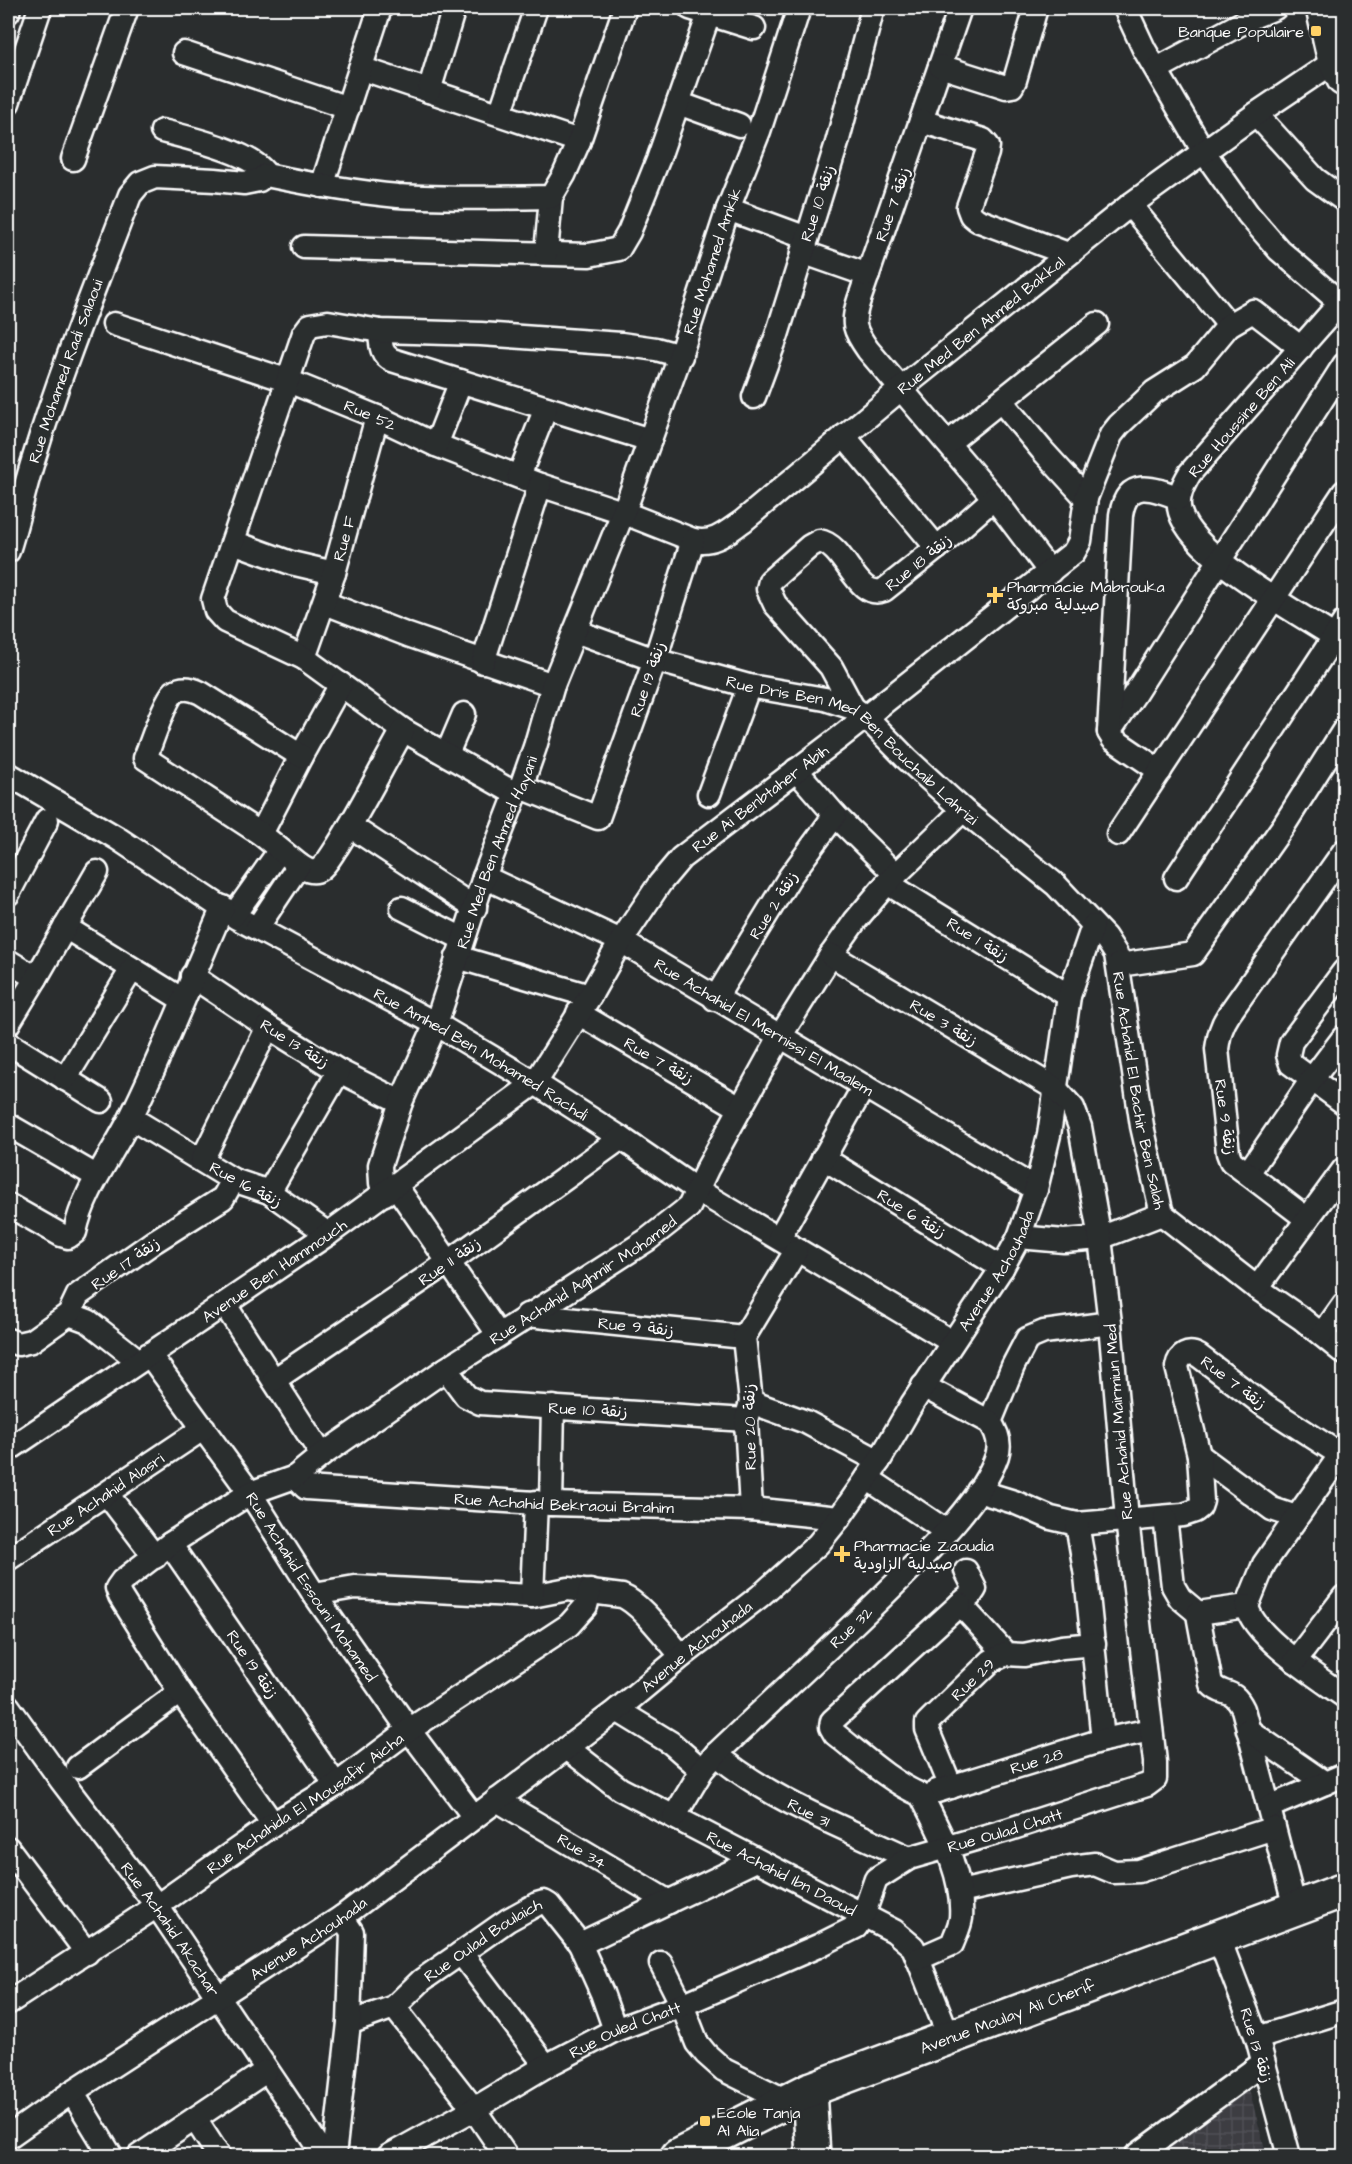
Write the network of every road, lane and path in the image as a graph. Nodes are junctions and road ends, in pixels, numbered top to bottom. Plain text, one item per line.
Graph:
1 (9, 8) edge
2 (40, 8) edge
3 (127, 8) edge
4 (380, 8) edge
5 (454, 8) edge
6 (536, 8) edge
7 (623, 8) edge
8 (799, 8) edge
9 (873, 8) edge
10 (960, 8) edge
11 (1036, 8) edge
12 (1125, 8) edge
13 (1275, 8) edge
14 (1323, 8) edge
15 (700, 11) edge
16 (8, 12) edge
17 (754, 28) dead end
18 (184, 53) dead end
19 (940, 66) junction
20 (360, 68) junction
21 (1157, 69) junction
22 (1340, 70) edge
23 (429, 90) junction
24 (8, 103) edge
25 (678, 104) junction
26 (348, 108) junction
27 (500, 114) junction
28 (1256, 114) junction
29 (921, 121) junction
30 (739, 125) dead end
31 (162, 131) dead end
32 (579, 141) junction
33 (1204, 152) junction
34 (73, 159) dead end
35 (266, 175) junction
36 (322, 186) junction
37 (551, 197) junction
38 (1344, 200) edge
39 (1130, 205) junction
40 (729, 209) junction
41 (804, 245) junction
42 (304, 247) dead end
43 (546, 253) junction
44 (1068, 254) junction
45 (868, 276) junction
46 (1342, 305) edge
47 (114, 324) dead end
48 (1097, 324) dead end
49 (1229, 325) junction
50 (380, 331) junction
51 (1301, 348) junction
52 (681, 356) junction
53 (1344, 365) edge
54 (286, 380) junction
55 (461, 381) junction
56 (902, 388) junction
57 (754, 397) dead end
58 (1001, 401) junction
59 (546, 408) junction
60 (377, 417) junction
61 (844, 436) junction
62 (650, 440) junction
63 (948, 443) junction
64 (436, 445) junction
65 (519, 476) junction
66 (540, 484) junction
67 (1344, 492) edge
68 (994, 498) junction
69 (1086, 498) junction
70 (1179, 498) junction
71 (622, 512) junction
72 (693, 540) junction
73 (233, 542) junction
74 (937, 549) junction
75 (8, 551) edge
76 (1220, 560) junction
77 (1050, 572) junction
78 (334, 573) junction
79 (1275, 600) junction
80 (325, 603) junction
81 (574, 631) junction
82 (1341, 634) edge
83 (304, 658) junction
84 (655, 660) junction
85 (483, 662) junction
86 (341, 684) junction
87 (553, 684) junction
88 (749, 686) junction
89 (859, 713) junction
90 (464, 714) dead end
91 (403, 730) junction
92 (1344, 730) edge
93 (1109, 732) junction
94 (447, 754) junction
95 (301, 756) junction
96 (796, 770) junction
97 (1160, 771) junction
98 (8, 774) edge
99 (519, 790) junction
100 (709, 794) dead end
101 (963, 810) junction
102 (835, 815) junction
103 (47, 820) dead end
104 (350, 826) junction
105 (261, 834) junction
106 (1118, 834) dead end
107 (280, 849) junction
108 (1344, 850) edge
109 (299, 865) junction
110 (97, 872) dead end
111 (484, 877) junction
112 (1176, 878) dead end
113 (891, 879) junction
114 (8, 894) edge
115 (402, 908) dead end
116 (475, 908) junction
117 (229, 911) junction
118 (1094, 926) junction
119 (65, 927) junction
120 (257, 928) junction
121 (621, 941) junction
122 (460, 948) junction
123 (831, 955) junction
124 (8, 961) edge
125 (1119, 965) junction
126 (132, 969) junction
127 (1344, 970) edge
128 (192, 976) junction
129 (36, 978) junction
130 (1069, 996) junction
131 (715, 999) junction
132 (183, 1000) junction
133 (584, 1004) junction
134 (8, 1023) edge
135 (436, 1024) junction
136 (268, 1027) junction
137 (781, 1035) junction
138 (1344, 1037) edge
139 (8, 1043) edge
140 (339, 1071) junction
141 (65, 1078) junction
142 (1313, 1078) junction
143 (535, 1083) junction
144 (864, 1086) junction
145 (1056, 1089) junction
146 (101, 1101) dead end
147 (401, 1102) junction
148 (1344, 1103) edge
149 (740, 1108) junction
150 (131, 1118) junction
151 (8, 1125) edge
152 (621, 1138) junction
153 (823, 1158) junction
154 (202, 1160) junction
155 (1344, 1169) edge
156 (1248, 1173) junction
157 (96, 1176) junction
158 (233, 1180) junction
159 (1036, 1189) junction
160 (391, 1190) junction
161 (697, 1190) junction
162 (269, 1192) junction
163 (8, 1205) edge
164 (1162, 1214) junction
165 (1307, 1219) junction
166 (328, 1234) junction
167 (1019, 1236) junction
168 (1100, 1238) junction
169 (787, 1244) junction
170 (450, 1262) junction
171 (1002, 1268) junction
172 (1257, 1288) junction
173 (1344, 1304) edge
174 (225, 1305) junction
175 (69, 1314) junction
176 (527, 1315) junction
177 (1110, 1323) junction
178 (498, 1334) junction
179 (1322, 1335) junction
180 (744, 1337) junction
181 (13, 1342) edge
182 (952, 1342) junction
183 (1344, 1353) edge
184 (144, 1357) junction
185 (446, 1369) junction
186 (274, 1380) junction
187 (923, 1386) junction
188 (553, 1407) junction
189 (749, 1411) junction
190 (990, 1422) junction
191 (204, 1428) junction
192 (10, 1444) edge
193 (1344, 1451) edge
194 (322, 1455) junction
195 (1198, 1455) junction
196 (873, 1470) junction
197 (296, 1477) junction
198 (978, 1491) junction
199 (250, 1493) junction
200 (107, 1494) junction
201 (544, 1503) junction
202 (751, 1509) junction
203 (1165, 1517) junction
204 (1296, 1517) junction
205 (839, 1518) junction
206 (1127, 1520) junction
207 (1077, 1524) junction
208 (946, 1531) junction
209 (162, 1550) junction
210 (8, 1559) edge
211 (966, 1571) dead end
212 (590, 1591) junction
213 (314, 1594) junction
214 (532, 1596) junction
215 (1344, 1596) edge
216 (960, 1604) junction
217 (1247, 1606) junction
218 (1198, 1613) junction
219 (1094, 1644) junction
220 (1006, 1654) junction
221 (682, 1656) junction
222 (1295, 1661) junction
223 (180, 1692) junction
224 (1344, 1696) edge
225 (617, 1710) junction
226 (9, 1714) edge
227 (410, 1730) junction
228 (1151, 1730) junction
229 (1248, 1730) junction
230 (1103, 1740) junction
231 (567, 1748) junction
232 (709, 1762) junction
233 (1155, 1762) joint
234 (78, 1767) dead end
235 (1334, 1779) edge
236 (336, 1785) junction
237 (951, 1787) junction
238 (921, 1795) junction
239 (497, 1800) junction
240 (474, 1816) junction
241 (674, 1817) junction
242 (1271, 1818) junction
243 (273, 1824) junction
244 (946, 1846) junction
245 (8, 1848) edge
246 (909, 1858) junction
247 (756, 1860) junction
248 (1344, 1890) edge
249 (960, 1892) junction
250 (669, 1902) junction
251 (156, 1906) junction
252 (1295, 1908) junction
253 (864, 1914) junction
254 (342, 1917) junction
255 (1218, 1936) junction
256 (580, 1944) junction
257 (87, 1953) junction
258 (461, 1953) junction
259 (918, 1959) junction
260 (662, 1963) dead end
261 (218, 1997) junction
262 (8, 2003) edge
263 (682, 2005) junction
264 (394, 2007) junction
265 (1344, 2015) edge
266 (349, 2023) junction
267 (615, 2030) junction
268 (949, 2037) junction
269 (1257, 2038) junction
270 (1263, 2063) junction
271 (546, 2066) junction
272 (266, 2071) junction
273 (72, 2092) junction
274 (798, 2096) junction
275 (474, 2109) junction
276 (195, 2119) junction
277 (8, 2137) edge
278 (712, 2148) edge
279 (819, 2149) edge
280 (111, 2157) edge
281 (139, 2157) edge
282 (219, 2157) edge
283 (325, 2157) edge
284 (334, 2157) edge
285 (389, 2157) edge
286 (506, 2157) edge
287 (678, 2157) edge
288 (1136, 2157) edge
289 (1290, 2157) edge

1 - 16 street
2 - 24 street
3 - 34 street
4 - 20 street
5 - 23 street
6 - 27 street
7 - 32 street
8 - 40 street, Rue Mohamed Amkik
9 - 41 street, Rue 10 زنقة
10 - 19 street, Rue 7 زنقة
11 - 19 street
12 - 21 street
13 - 21 street
14 - 22 street
15 - 17 street
15 - 25 street
18 - 26 street
19 - 29 street, Rue 7 زنقة
20 - 23 street
20 - 26 street
21 - 33 street
22 - 28 street, Rue Med Ben Ahmed Bakkal
23 - 27 street
25 - 30 street
25 - 43 street
26 - 36 street
27 - 32 street
28 - 33 street, Rue Med Ben Ahmed Bakkal
28 - 38 street
29 - 44 street
29 - 45 street, Rue 7 زنقة
31 - 35 street
32 - 37 street
33 - 39 street, Rue Med Ben Ahmed Bakkal
33 - 46 street
35 - 36 street
35 - 75 street, Rue Mohamed Radi Salaoui
36 - 37 street
37 - 43 street
39 - 44 street, Rue Med Ben Ahmed Bakkal
39 - 49 street
40 - 41 street
40 - 52 street, Rue Mohamed Amkik
41 - 45 street
41 - 57 street, Rue 10 زنقة
42 - 43 street
44 - 56 street, Rue Med Ben Ahmed Bakkal
45 - 56 street, Rue 7 زنقة
46 - 51 street, Rue Houssine Ben Ali
47 - 54 street, Rue 52
48 - 58 street
49 - 51 street
49 - 69 street, Rue Ai Benbtaher Abih
50 - 52 street
50 - 54 street
50 - 55 street
51 - 70 street, Rue Houssine Ben Ali
52 - 62 street, Rue Mohamed Amkik
53 - 76 street
54 - 60 street, Rue 52
54 - 73 street
55 - 59 street
55 - 64 street
56 - 61 street, Rue Med Ben Ahmed Bakkal
56 - 63 street
58 - 63 street
58 - 69 street
59 - 62 street
59 - 65 street
60 - 64 street, Rue 52
60 - 78 street, Rue F
61 - 72 street, Rue Med Ben Ahmed Bakkal
61 - 74 street
62 - 71 street, Rue Mohamed Amkik
63 - 68 street
64 - 65 street, Rue 52
65 - 66 street, Rue 52
66 - 71 street, Rue 52
66 - 85 street
67 - 79 street
68 - 74 street, Rue 18 زنقة
68 - 77 street
69 - 77 street, Rue Ai Benbtaher Abih
70 - 76 street
70 - 93 street
71 - 72 street, Rue Med Ben Ahmed Bakkal
71 - 81 street, Rue Med Ben Ahmed Hayani
72 - 84 street, Rue 19 زنقة
73 - 78 street
73 - 83 street
74 - 89 street, Rue 18 زنقة
76 - 79 street
76 - 93 street
77 - 89 street, Rue Ai Benbtaher Abih
78 - 80 street, Rue F
79 - 82 street
79 - 97 street
80 - 83 street, Rue F
80 - 85 street
81 - 84 street, Rue Dris Ben Med Ben Bouchaib Lahrizi
81 - 87 street, Rue Med Ben Ahmed Hayani
82 - 112 street
83 - 86 street
84 - 88 street, Rue Dris Ben Med Ben Bouchaib Lahrizi
84 - 99 street, Rue 19 زنقة
85 - 87 street
86 - 91 street
86 - 95 street
87 - 99 street, Rue Med Ben Ahmed Hayani
88 - 89 street, Rue Dris Ben Med Ben Bouchaib Lahrizi
88 - 100 street
89 - 96 street, Rue Ai Benbtaher Abih
89 - 101 street, Rue Dris Ben Med Ben Bouchaib Lahrizi
90 - 94 street
91 - 94 street
91 - 104 street
92 - 125 street
93 - 97 street
94 - 99 street
95 - 105 street
95 - 105 street
96 - 102 street, Rue 1 زنقة
96 - 121 street, Rue Ai Benbtaher Abih
97 - 106 street
98 - 117 street, Rue Amhed Ben Mohamed Rachdi
99 - 111 street, Rue Med Ben Ahmed Hayani
101 - 113 street, Rue Achahid Aghmir Mohamed
101 - 118 street, Rue Dris Ben Med Ben Bouchaib Lahrizi
102 - 113 street, Rue 1 زنقة
102 - 131 street, Rue 2 زنقة
103 - 114 street
104 - 109 street
104 - 116 street
105 - 107 street
107 - 109 street
107 - 117 street
108 - 156 street, Rue 9 زنقة
109 - 120 street
110 - 119 street
111 - 116 street, Rue Med Ben Ahmed Hayani
111 - 121 street, Rue Achahid El Mernissi El Maalem
113 - 123 street, Rue Achahid Aghmir Mohamed
113 - 130 street, Rue 1 زنقة
115 - 122 street, Rue 7 زنقة
116 - 122 street, Rue Med Ben Ahmed Hayani
117 - 120 street, Rue Amhed Ben Mohamed Rachdi
117 - 128 street
118 - 125 street, Rue Achahid El Bachir Ben Salah
118 - 130 street, Avenue Achouhada
119 - 126 street
119 - 129 street
120 - 135 street, Rue Amhed Ben Mohamed Rachdi
121 - 131 street, Rue Achahid El Mernissi El Maalem
121 - 133 street, Rue Ai Benbtaher Abih
122 - 133 street, Rue 7 زنقة
122 - 135 street, Rue Med Ben Ahmed Hayani
123 - 137 street, Rue Achahid Aghmir Mohamed
123 - 145 street, Rue 3 زنقة
124 - 129 street
125 - 164 street, Rue Achahid El Bachir Ben Salah
126 - 132 street
126 - 141 street
127 - 142 street
128 - 132 street
128 - 136 street, Rue 13 زنقة
129 - 134 street
130 - 145 street, Avenue Achouhada
131 - 137 street, Rue Achahid El Mernissi El Maalem
132 - 150 street
133 - 143 street, Rue Ai Benbtaher Abih
133 - 149 street, Rue 7 زنقة
135 - 143 street, Rue Amhed Ben Mohamed Rachdi
135 - 147 street, Rue Med Ben Ahmed Hayani
136 - 140 street, Rue 13 زنقة
136 - 154 street
137 - 144 street, Rue Achahid El Mernissi El Maalem
137 - 149 street, Rue Achahid Aghmir Mohamed
138 - 142 street
139 - 141 street
140 - 147 street, Rue 13 زنقة
140 - 162 street
141 - 146 street
142 - 148 street
142 - 156 street
143 - 152 street, Rue Amhed Ben Mohamed Rachdi
143 - 160 street, Avenue Ben Hammouch
144 - 153 street
144 - 159 street, Rue Achahid El Mernissi El Maalem
145 - 159 street, Avenue Achouhada
145 - 168 street, Rue Achahid Mairmiun Med
147 - 160 street, Rue Med Ben Ahmed Hayani
149 - 161 street, Rue Achahid Aghmir Mohamed
150 - 154 street, Rue 16 زنقة
150 - 157 street
151 - 157 street
152 - 161 street, Rue Amhed Ben Mohamed Rachdi
152 - 170 street, Rue 11 زنقة
153 - 169 street
153 - 171 street, Rue 6 زنقة
154 - 158 street, Rue 16 زنقة
155 - 165 street
156 - 165 street, Rue 9 زنقة
157 - 163 street
158 - 162 street, Rue 16 زنقة
158 - 175 street, Rue 17 زنقة
159 - 167 street, Avenue Achouhada
160 - 166 street, Avenue Ben Hammouch
160 - 170 street
161 - 169 street, Rue Amhed Ben Mohamed Rachdi
161 - 176 street, Rue Achahid Aghmir Mohamed
162 - 166 street, Rue 16 زنقة
164 - 168 street
164 - 172 street, Rue Achahid El Bachir Ben Salah
165 - 172 street
166 - 174 street, Avenue Ben Hammouch
167 - 168 street
167 - 171 street, Avenue Achouhada
168 - 177 street, Rue Achahid Mairmiun Med
169 - 180 street
169 - 182 street, Rue Amhed Ben Mohamed Rachdi
170 - 178 street
170 - 186 street, Rue 11 زنقة
171 - 182 street, Avenue Achouhada
172 - 179 street, Rue Achahid El Bachir Ben Salah
173 - 179 street
174 - 184 street, Avenue Ben Hammouch
174 - 186 street
175 - 181 street, Rue 17 زنقة
175 - 184 street, Rue Achahid Essouni Mohamed
176 - 178 street, Rue Achahid Aghmir Mohamed
176 - 180 street, Rue 9 زنقة
177 - 190 street
177 - 206 street, Rue Achahid Mairmiun Med
178 - 185 street, Rue Achahid Aghmir Mohamed
179 - 183 street, Rue Achahid El Bachir Ben Salah
180 - 189 street, Rue 20 زنقة
182 - 187 street, Avenue Achouhada
184 - 191 street, Rue Achahid Essouni Mohamed
184 - 192 street, Avenue Ben Hammouch
185 - 188 street, Rue 10 زنقة
185 - 194 street, Rue Achahid Aghmir Mohamed
186 - 194 street
187 - 190 street
187 - 196 street, Avenue Achouhada
188 - 189 street, Rue 10 زنقة
188 - 201 street
189 - 196 street, Rue 10 زنقة
189 - 202 street, Rue 20 زنقة
190 - 198 street, Rue 32
191 - 199 street, Rue Achahid Essouni Mohamed
191 - 200 street, Rue Achahid Alasri
193 - 195 street, Rue 7 زنقة
193 - 204 street
194 - 197 street, Rue Achahid Aghmir Mohamed
195 - 203 street
195 - 204 street
196 - 205 street, Avenue Achouhada
196 - 208 street, Rue 10 زنقة
197 - 199 street, Rue Achahid Aghmir Mohamed
197 - 201 street, Rue Achahid Bekraoui Brahim
198 - 207 street
198 - 208 street, Rue 32
199 - 209 street, Rue Achahid Aghmir Mohamed
199 - 213 street, Rue Achahid Essouni Mohamed
200 - 209 street, Rue 19 زنقة
200 - 210 street, Rue Achahid Alasri
201 - 202 street, Rue Achahid Bekraoui Brahim
201 - 214 street
202 - 205 street, Rue Achahid Bekraoui Brahim
203 - 206 street
203 - 218 street
204 - 217 street
205 - 221 street, Avenue Achouhada
206 - 207 street
206 - 228 street, Rue Achahid Mairmiun Med
207 - 219 street
208 - 232 street, Rue 32
209 - 223 street, Rue Achahid Aghmir Mohamed
209 - 236 street, Rue 19 زنقة
211 - 216 street
212 - 214 street
212 - 221 street
212 - 227 street, Rue Achahida El Mousafir Aicha
213 - 214 street
213 - 227 street, Rue Achahid Essouni Mohamed
215 - 222 street
216 - 220 street
216 - 238 street
217 - 218 street
217 - 222 street
218 - 229 street
219 - 220 street, Rue 29
219 - 230 street
220 - 237 street, Rue 29
221 - 225 street, Avenue Achouhada
222 - 224 street
223 - 234 street
223 - 243 street
225 - 231 street, Avenue Achouhada
225 - 232 street, Rue 31
226 - 251 street, Rue Achahid Akachar
227 - 236 street, Rue Achahida El Mousafir Aicha
227 - 240 street, Rue Achahid Essouni Mohamed
228 - 230 street, Rue 28
228 - 233 street, Rue Achahid Mairmiun Med
229 - 235 street
229 - 242 street
230 - 237 street, Rue 28
231 - 239 street, Avenue Achouhada
231 - 241 street, Rue Achahid Ibn Daoud
232 - 241 street, Rue 32
232 - 246 street, Rue 31
233 - 244 street, Rue Oulad Chatt
235 - 242 street
236 - 243 street, Rue Achahida El Mousafir Aicha
237 - 238 street, Rue 28
238 - 244 street
239 - 240 street, Avenue Achouhada
239 - 250 street, Rue 34
240 - 254 street, Avenue Achouhada
241 - 247 street, Rue Achahid Ibn Daoud
242 - 249 street
242 - 252 street
243 - 251 street, Rue Achahida El Mousafir Aicha
244 - 246 street, Rue Oulad Chatt
244 - 249 street
245 - 257 street
246 - 253 street, Rue Oulad Chatt
247 - 250 street
247 - 253 street, Rue Achahid Ibn Daoud
248 - 252 street, Avenue Moulay Ali Cherif
249 - 259 street
250 - 256 street
251 - 257 street, Rue Achahida El Mousafir Aicha
251 - 261 street, Rue Achahid Akachar
252 - 255 street, Avenue Moulay Ali Cherif
253 - 259 street, Rue Achahid Ibn Daoud
253 - 263 street, Rue Ouled Chatt
254 - 261 street, Avenue Achouhada
254 - 266 street
255 - 268 street, Avenue Moulay Ali Cherif
255 - 269 street, Rue 13 زنقة
256 - 258 street, Rue Oulad Boulaich
256 - 267 street, Rue Oulad Boulaich
257 - 262 street, Rue Achahida El Mousafir Aicha
258 - 264 street, Rue Oulad Boulaich
258 - 271 street
259 - 268 street, Rue Achahid Ibn Daoud
260 - 263 street
261 - 272 street, Rue Achahid Akachar
261 - 273 street, Avenue Achouhada
263 - 267 street, Rue Ouled Chatt
263 - 274 street
264 - 266 street
264 - 275 street
265 - 269 street
266 - 284 street
267 - 271 street, Rue Ouled Chatt
268 - 274 street, Avenue Moulay Ali Cherif
269 - 270 street, Rue 13 زنقة
270 - 288 street
270 - 289 street, Rue 13 زنقة
271 - 275 street, Rue Ouled Chatt
272 - 276 street
272 - 283 street, Rue Achahid Akachar
273 - 277 street, Avenue Achouhada
273 - 280 street
274 - 278 street, Avenue Moulay Ali Cherif
274 - 279 street
275 - 285 street, Rue Ouled Chatt
275 - 286 street
276 - 281 street
276 - 282 street
278 - 287 street, Avenue Moulay Ali Cherif

